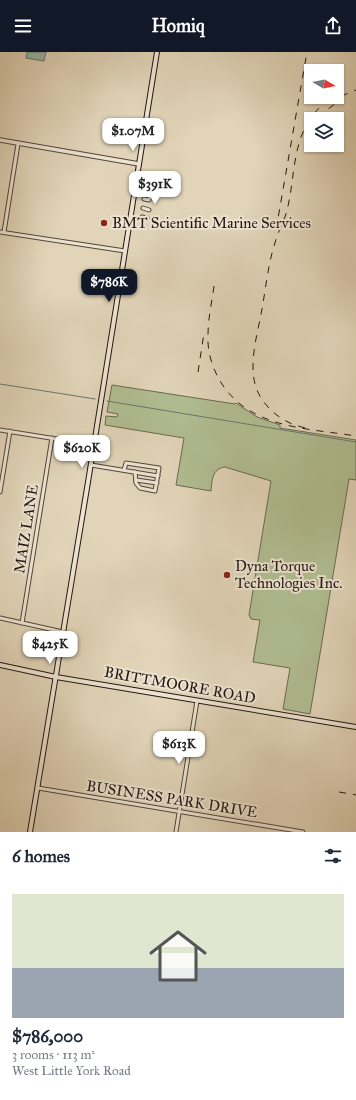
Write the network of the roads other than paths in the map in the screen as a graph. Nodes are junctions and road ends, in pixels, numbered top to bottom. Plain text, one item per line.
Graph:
1 (157, 52) edge
2 (0, 140) edge
3 (18, 144) junction
4 (139, 164) junction
5 (151, 190) dead end
6 (144, 199) dead end
7 (144, 208) dead end
8 (149, 210) dead end
9 (142, 217) dead end
10 (147, 218) dead end
11 (2, 232) edge
12 (125, 251) junction
13 (0, 430) edge
14 (10, 431) junction
15 (52, 438) junction
16 (94, 445) junction
17 (91, 465) junction
18 (124, 470) junction
19 (135, 472) junction
20 (158, 476) junction
21 (136, 480) junction
22 (157, 483) junction
23 (0, 492) edge
24 (0, 618) edge
25 (22, 623) junction
26 (63, 632) junction
27 (0, 665) edge
28 (56, 676) junction
29 (197, 701) junction
30 (356, 727) edge
31 (38, 788) junction
32 (179, 811) junction
33 (30, 832) edge
34 (176, 832) edge
35 (303, 832) edge

1 - 4 main road
2 - 3 street
3 - 4 street
3 - 11 street
4 - 12 main road
5 - 6 street
7 - 8 street
9 - 10 street
11 - 12 street
12 - 16 main road
13 - 14 street
14 - 15 street
14 - 23 street
15 - 16 street
15 - 25 street, MAIZ LANE
16 - 17 main road
17 - 18 street
17 - 26 main road
18 - 19 street
18 - 20 street
19 - 20 street
19 - 21 street
20 - 22 street
21 - 22 street
21 - 22 street
24 - 25 street
25 - 26 street
26 - 28 main road
27 - 28 main road, BRITTMOORE ROAD
28 - 29 main road, BRITTMOORE ROAD
28 - 31 main road
29 - 30 main road, BRITTMOORE ROAD
29 - 32 street
31 - 32 street, BUSINESS PARK DRIVE
31 - 33 main road
32 - 34 street
32 - 35 street, BUSINESS PARK DRIVE

